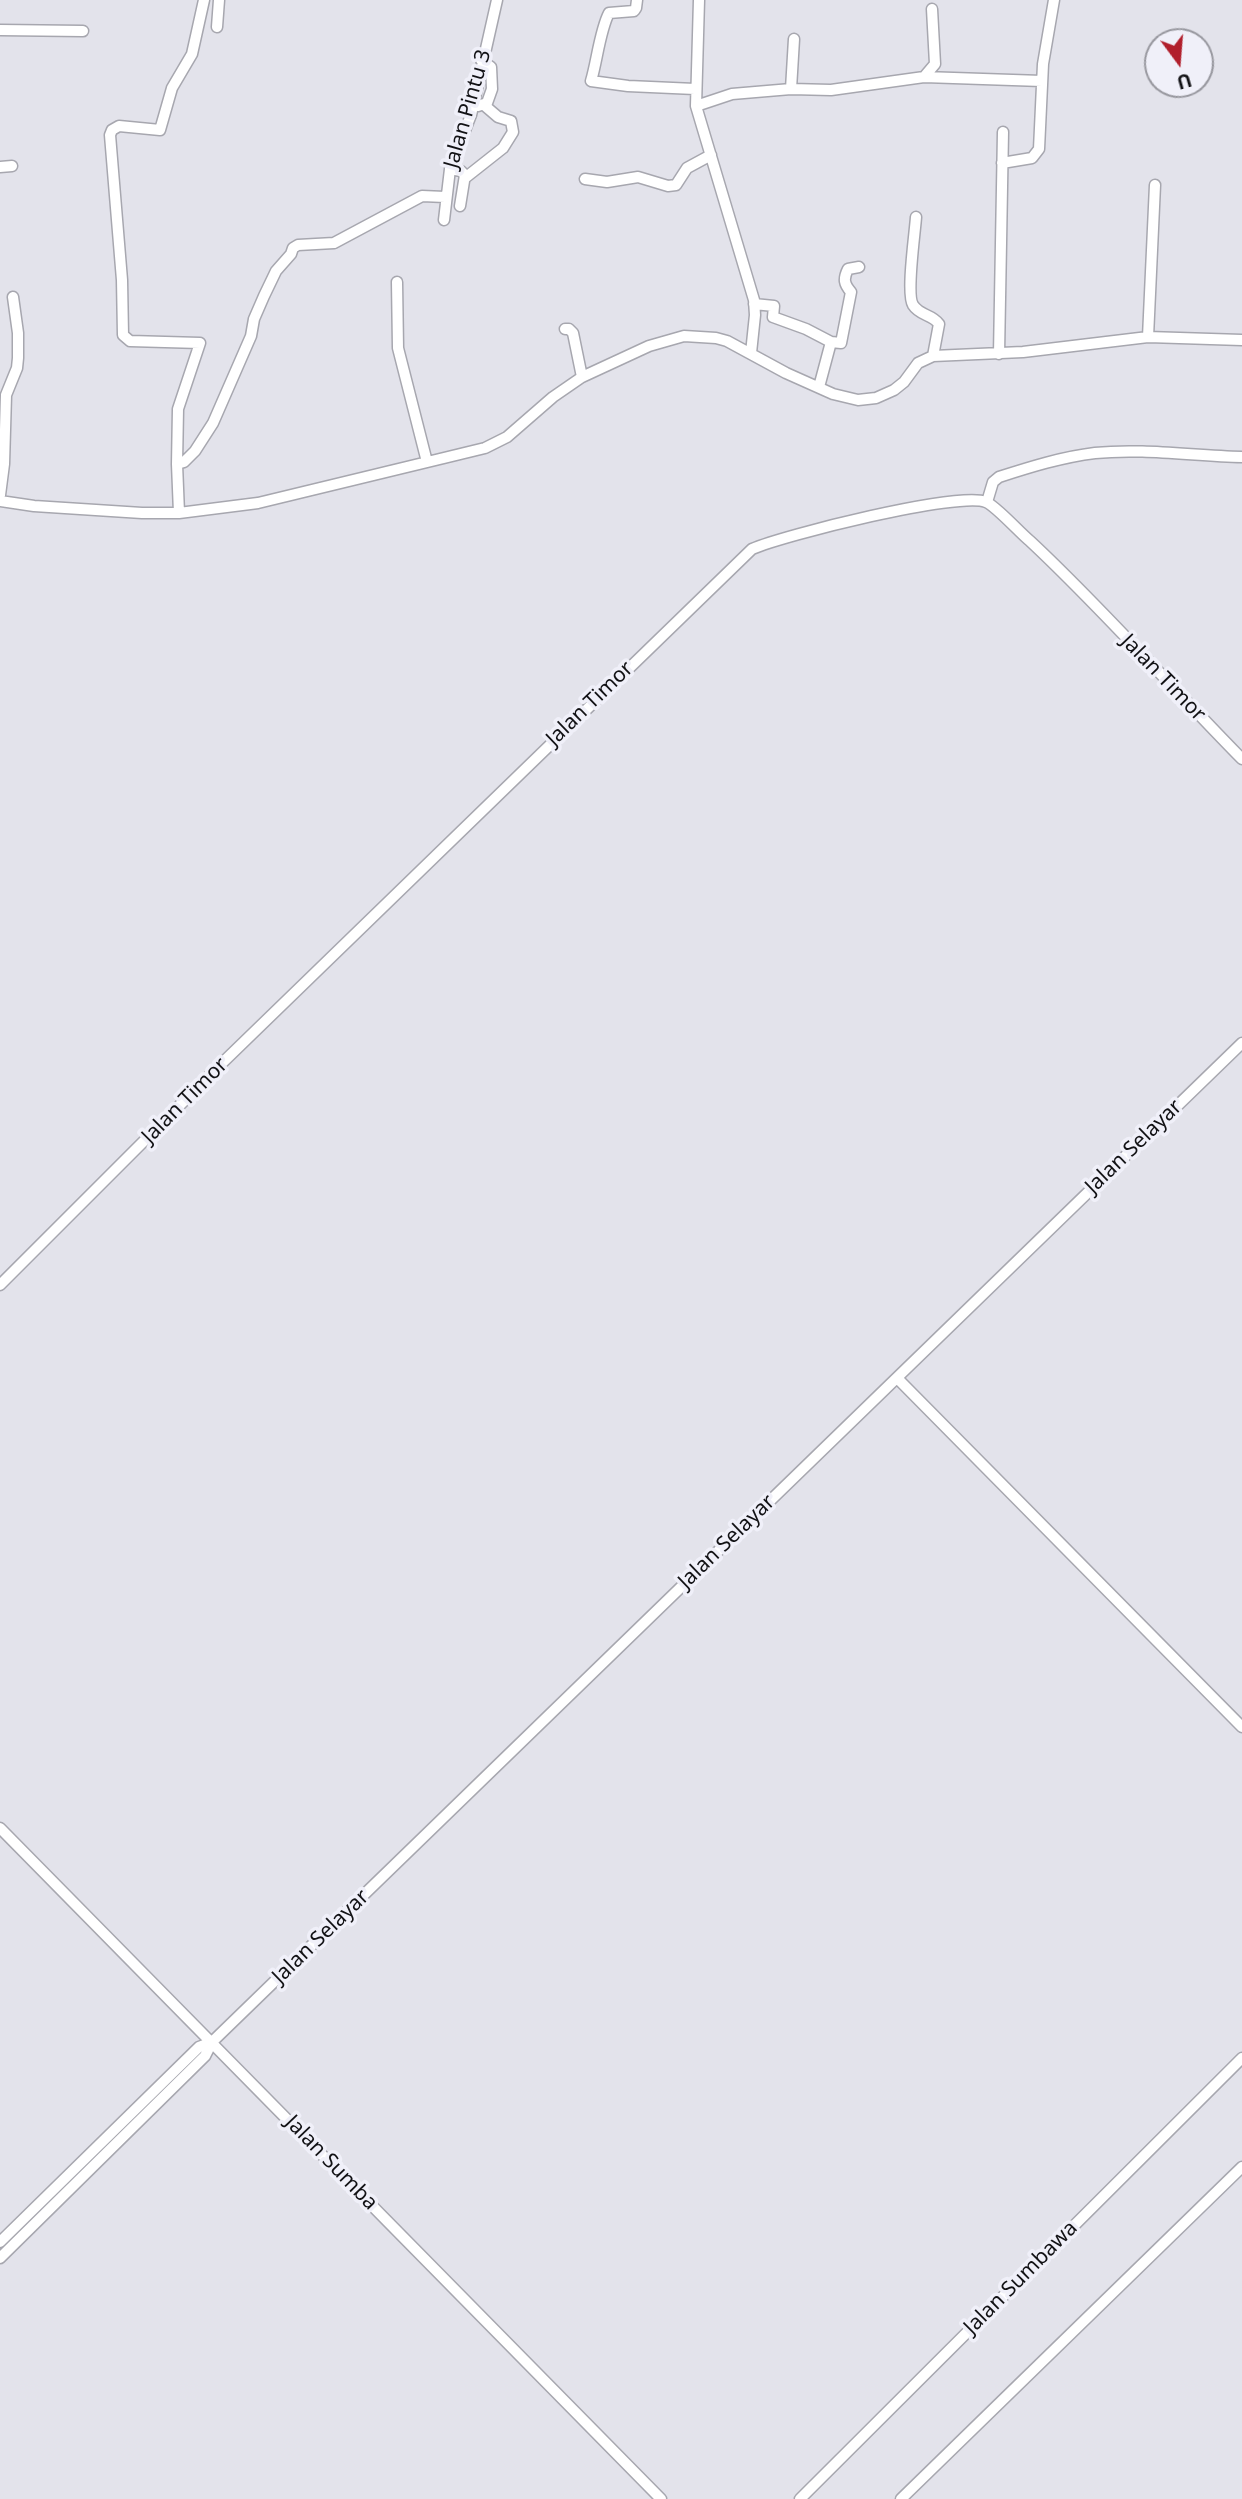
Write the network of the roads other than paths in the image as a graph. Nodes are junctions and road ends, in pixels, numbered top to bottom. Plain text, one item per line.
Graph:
1 (204, 0) edge
2 (219, 0) edge
3 (497, 0) edge
4 (637, 0) edge
5 (699, 0) edge
6 (1054, 0) edge
7 (932, 9) dead end
8 (217, 27) dead end
9 (0, 30) edge
10 (83, 31) dead end
11 (794, 39) dead end
12 (481, 60) junction
13 (924, 77) junction
14 (1042, 80) junction
15 (695, 89) junction
16 (791, 89) junction
17 (478, 106) junction
18 (696, 106) junction
19 (1003, 132) dead end
20 (710, 155) junction
21 (1002, 163) junction
22 (12, 166) dead end
23 (0, 167) edge
24 (450, 169) junction
25 (465, 178) junction
26 (585, 179) dead end
27 (1155, 185) dead end
28 (445, 197) junction
29 (460, 206) dead end
30 (916, 217) dead end
31 (444, 220) dead end
32 (859, 267) dead end
33 (397, 282) dead end
34 (13, 297) dead end
35 (754, 304) junction
36 (565, 330) dead end
37 (1148, 337) junction
38 (1242, 340) edge
39 (831, 342) junction
40 (751, 352) junction
41 (999, 354) junction
42 (933, 356) junction
43 (582, 377) junction
44 (819, 387) junction
45 (1242, 457) edge
46 (427, 462) junction
47 (177, 464) junction
48 (0, 495) edge
49 (0, 501) edge
50 (988, 502) junction
51 (179, 513) junction
52 (1242, 759) edge
53 (1242, 1042) edge
54 (0, 1285) edge
55 (897, 1377) junction
56 (1242, 1727) edge
57 (0, 1828) edge
58 (212, 2042) junction
59 (1242, 2058) edge
60 (1242, 2166) edge
61 (20, 2221) junction
62 (28, 2230) junction
63 (0, 2242) edge
64 (0, 2258) edge
65 (661, 2499) edge
66 (800, 2499) edge
67 (901, 2499) edge

1 - 47 street
2 - 8 street
3 - 12 street, Jalan Pintu 3
4 - 15 street
5 - 15 street
6 - 14 street
7 - 13 street
9 - 10 street
11 - 16 street
12 - 17 street, Jalan Pintu 3
12 - 17 street
13 - 14 street
13 - 16 street
14 - 21 street
15 - 18 street
16 - 18 street
17 - 24 street, Jalan Pintu 3
17 - 25 street
18 - 20 street
19 - 21 street
20 - 26 street
20 - 35 street
21 - 41 street
22 - 23 street
24 - 25 street
24 - 28 street, Jalan Pintu 3
25 - 29 street
27 - 37 street
28 - 31 street, Jalan Pintu 3
28 - 47 street
30 - 42 street
32 - 39 street
33 - 46 street
34 - 48 street
35 - 39 street
35 - 40 street
36 - 43 street
37 - 38 street
37 - 41 street
39 - 44 street
40 - 43 street
40 - 44 street
41 - 42 street
42 - 44 street
43 - 46 street
45 - 50 street
46 - 51 street
47 - 51 street
49 - 51 street
50 - 52 street, Jalan Timor
50 - 54 street, Jalan Timor
53 - 55 street, Jalan Selayar
55 - 56 street
55 - 58 street, Jalan Selayar
57 - 58 street, Jalan Sumba
58 - 61 street, Jalan Selayar
58 - 62 street, Jalan Selayar
58 - 65 street, Jalan Sumba
59 - 66 street, Jalan Sumbawa
60 - 67 street
61 - 62 street
61 - 63 street, Jalan Selayar
62 - 64 street, Jalan Selayar

